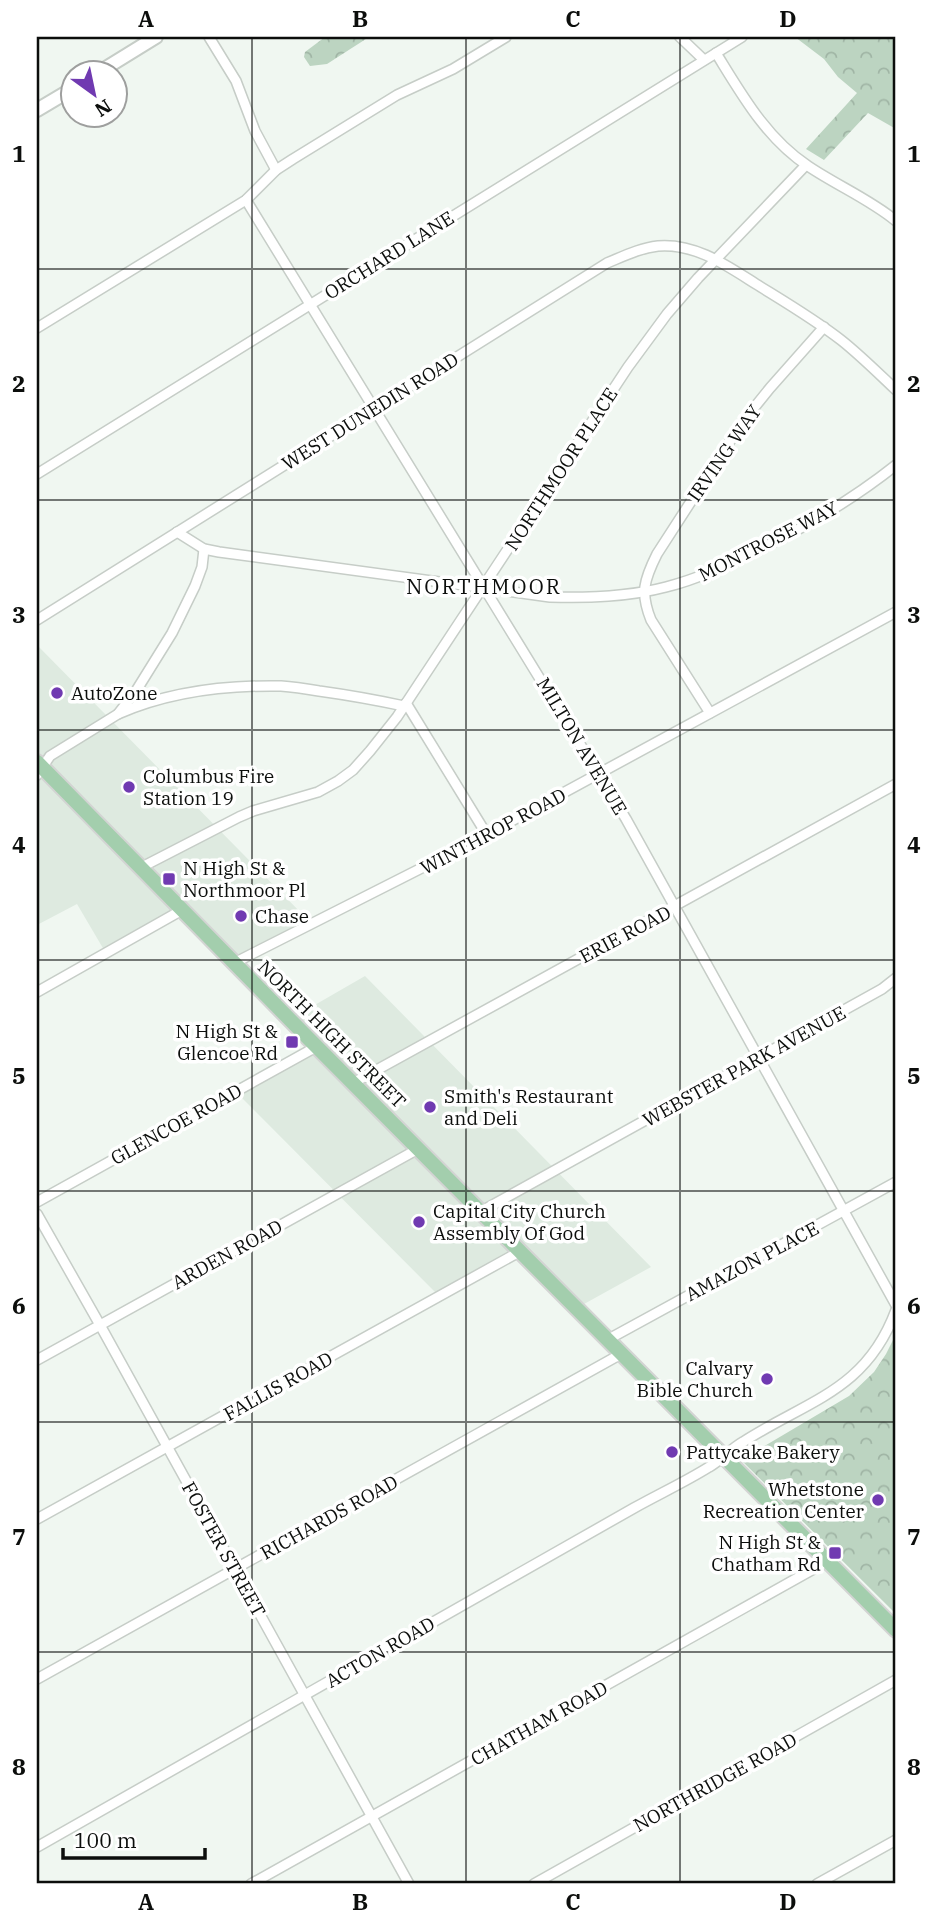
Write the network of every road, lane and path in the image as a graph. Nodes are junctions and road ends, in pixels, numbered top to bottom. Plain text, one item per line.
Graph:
1 (156, 37) edge
2 (209, 37) edge
3 (506, 37) edge
4 (680, 37) edge
5 (742, 37) edge
6 (716, 53) junction
7 (119, 60) edge
8 (704, 60) junction
9 (60, 96) edge
10 (37, 110) edge
11 (806, 165) junction
12 (276, 170) junction
13 (246, 200) junction
14 (896, 221) edge
15 (716, 260) junction
16 (309, 304) junction
17 (824, 327) junction
18 (37, 328) edge
19 (896, 390) edge
20 (374, 409) junction
21 (896, 465) edge
22 (37, 474) edge
23 (177, 532) junction
24 (204, 549) junction
25 (484, 587) junction
26 (643, 592) junction
27 (896, 612) edge
28 (37, 620) edge
29 (405, 704) junction
30 (710, 713) junction
31 (118, 714) junction
32 (38, 768) edge
33 (599, 774) junction
34 (896, 784) edge
35 (487, 835) junction
36 (140, 868) junction
37 (675, 906) junction
38 (182, 910) junction
39 (234, 963) junction
40 (896, 978) edge
41 (37, 992) edge
42 (316, 1047) junction
43 (760, 1059) junction
44 (353, 1083) junction
45 (418, 1149) junction
46 (896, 1182) edge
47 (37, 1202) edge
48 (843, 1211) junction
49 (480, 1212) junction
50 (37, 1214) edge
51 (519, 1252) junction
52 (896, 1307) edge
53 (100, 1325) junction
54 (607, 1340) junction
55 (621, 1354) junction
56 (37, 1360) edge
57 (167, 1447) junction
58 (723, 1457) junction
59 (37, 1519) edge
60 (826, 1562) junction
61 (235, 1569) junction
62 (896, 1630) edge
63 (37, 1679) edge
64 (896, 1680) edge
65 (304, 1695) junction
66 (371, 1816) junction
67 (896, 1840) edge
68 (37, 1847) edge
69 (251, 1884) edge
70 (409, 1884) edge
71 (534, 1884) edge
72 (817, 1884) edge

1 - 7 main road
2 - 12 street
3 - 12 street
4 - 8 street
5 - 6 street, ORCHARD LANE
6 - 8 street, ORCHARD LANE
6 - 11 street
8 - 16 street, ORCHARD LANE
9 - 10 main road
11 - 14 street
11 - 15 street, NORTHMOOR PLACE
12 - 13 street
13 - 16 street, MILTON AVENUE
13 - 18 street
15 - 17 street, WEST DUNEDIN ROAD
15 - 20 street, WEST DUNEDIN ROAD
15 - 25 street, NORTHMOOR PLACE
16 - 20 street, MILTON AVENUE
16 - 22 street, ORCHARD LANE
17 - 19 street, WEST DUNEDIN ROAD
17 - 26 street, IRVING WAY
20 - 23 street, WEST DUNEDIN ROAD
20 - 25 street, MILTON AVENUE
21 - 26 street, MONTROSE WAY
23 - 24 street, MONTROSE WAY
23 - 28 street, WEST DUNEDIN ROAD
24 - 25 street, MONTROSE WAY
24 - 31 street
25 - 26 street, MONTROSE WAY
25 - 29 street, NORTHMOOR PLACE
25 - 33 street, MILTON AVENUE
26 - 30 street
27 - 30 street, WINTHROP ROAD
29 - 31 street
29 - 35 street
29 - 36 street, NORTHMOOR PLACE
30 - 33 street, WINTHROP ROAD
31 - 32 street
32 - 36 main road, NORTH HIGH STREET
33 - 35 street, WINTHROP ROAD
33 - 37 street, MILTON AVENUE
34 - 37 street, ERIE ROAD
35 - 39 street, WINTHROP ROAD
36 - 38 main road, NORTH HIGH STREET
37 - 43 street, MILTON AVENUE
37 - 44 street, ERIE ROAD
38 - 39 main road, NORTH HIGH STREET
38 - 41 street
39 - 42 main road, NORTH HIGH STREET
40 - 43 street, WEBSTER PARK AVENUE
42 - 44 main road, NORTH HIGH STREET
42 - 47 street, GLENCOE ROAD
43 - 48 street, MILTON AVENUE
43 - 49 street, WEBSTER PARK AVENUE
44 - 45 main road, NORTH HIGH STREET
45 - 49 main road, NORTH HIGH STREET
45 - 53 street, ARDEN ROAD
46 - 48 street, AMAZON PLACE
48 - 52 street, MILTON AVENUE
48 - 54 street, AMAZON PLACE
49 - 51 main road, NORTH HIGH STREET
50 - 53 street, FOSTER STREET
51 - 54 main road, NORTH HIGH STREET
51 - 57 street, FALLIS ROAD
52 - 58 street, ACTON ROAD
53 - 56 street, ARDEN ROAD
53 - 57 street, FOSTER STREET
54 - 55 main road, NORTH HIGH STREET
55 - 58 main road, NORTH HIGH STREET
55 - 61 street, RICHARDS ROAD
57 - 59 street, FALLIS ROAD
57 - 61 street, FOSTER STREET
58 - 60 main road, NORTH HIGH STREET
58 - 65 street, ACTON ROAD
60 - 62 main road, NORTH HIGH STREET
60 - 66 street, CHATHAM ROAD
61 - 63 street, RICHARDS ROAD
61 - 65 street, FOSTER STREET
64 - 71 street, NORTHRIDGE ROAD
65 - 66 street, FOSTER STREET
65 - 68 street, ACTON ROAD
66 - 69 street, CHATHAM ROAD
66 - 70 street, FOSTER STREET
67 - 72 street

